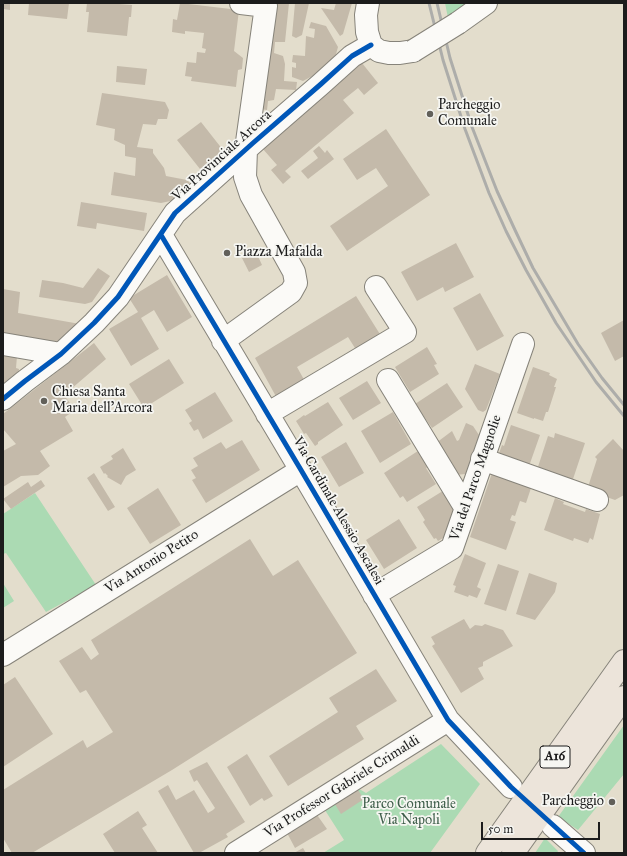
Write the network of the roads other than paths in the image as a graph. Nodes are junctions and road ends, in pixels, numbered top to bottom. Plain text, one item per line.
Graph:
1 (241, 3) edge
2 (368, 3) edge
3 (486, 3) edge
4 (371, 45) junction
5 (246, 149) junction
6 (161, 235) junction
7 (376, 286) dead end
8 (223, 341) junction
9 (3, 344) edge
10 (523, 344) dead end
11 (62, 354) junction
12 (388, 380) dead end
13 (3, 399) edge
14 (267, 414) junction
15 (482, 459) junction
16 (301, 470) junction
17 (597, 500) dead end
18 (465, 507) junction
19 (374, 595) junction
20 (3, 655) edge
21 (624, 661) edge
22 (624, 697) edge
23 (448, 720) junction
24 (511, 787) dead end
25 (554, 826) dead end
26 (582, 852) edge
27 (236, 853) edge
28 (487, 853) edge
29 (513, 853) edge

1 - 5 street
2 - 4 street
3 - 4 street, bridge
4 - 5 street, Via Provinciale Arcora
5 - 6 street, Via Provinciale Arcora
5 - 8 street
6 - 8 street, Via Cardinale Alessio Ascalesi
6 - 11 street, Via Provinciale Arcora
7 - 14 street
8 - 14 street, Via Cardinale Alessio Ascalesi
9 - 11 street
10 - 15 street, Via del Parco Magnolie
11 - 13 street, Via Provinciale Arcora
12 - 18 street
14 - 16 street, Via Cardinale Alessio Ascalesi
15 - 17 street
15 - 18 street, Via del Parco Magnolie
16 - 19 street, Via Cardinale Alessio Ascalesi
16 - 20 street, Via Antonio Petito
18 - 19 street, Via del Parco Magnolie
19 - 23 street, Via Cardinale Alessio Ascalesi
21 - 28 highway, A16
22 - 29 highway, A16
23 - 24 street, Via Cardinale Alessio Ascalesi
23 - 27 street, Via Professor Gabriele Crimaldi
25 - 26 street

